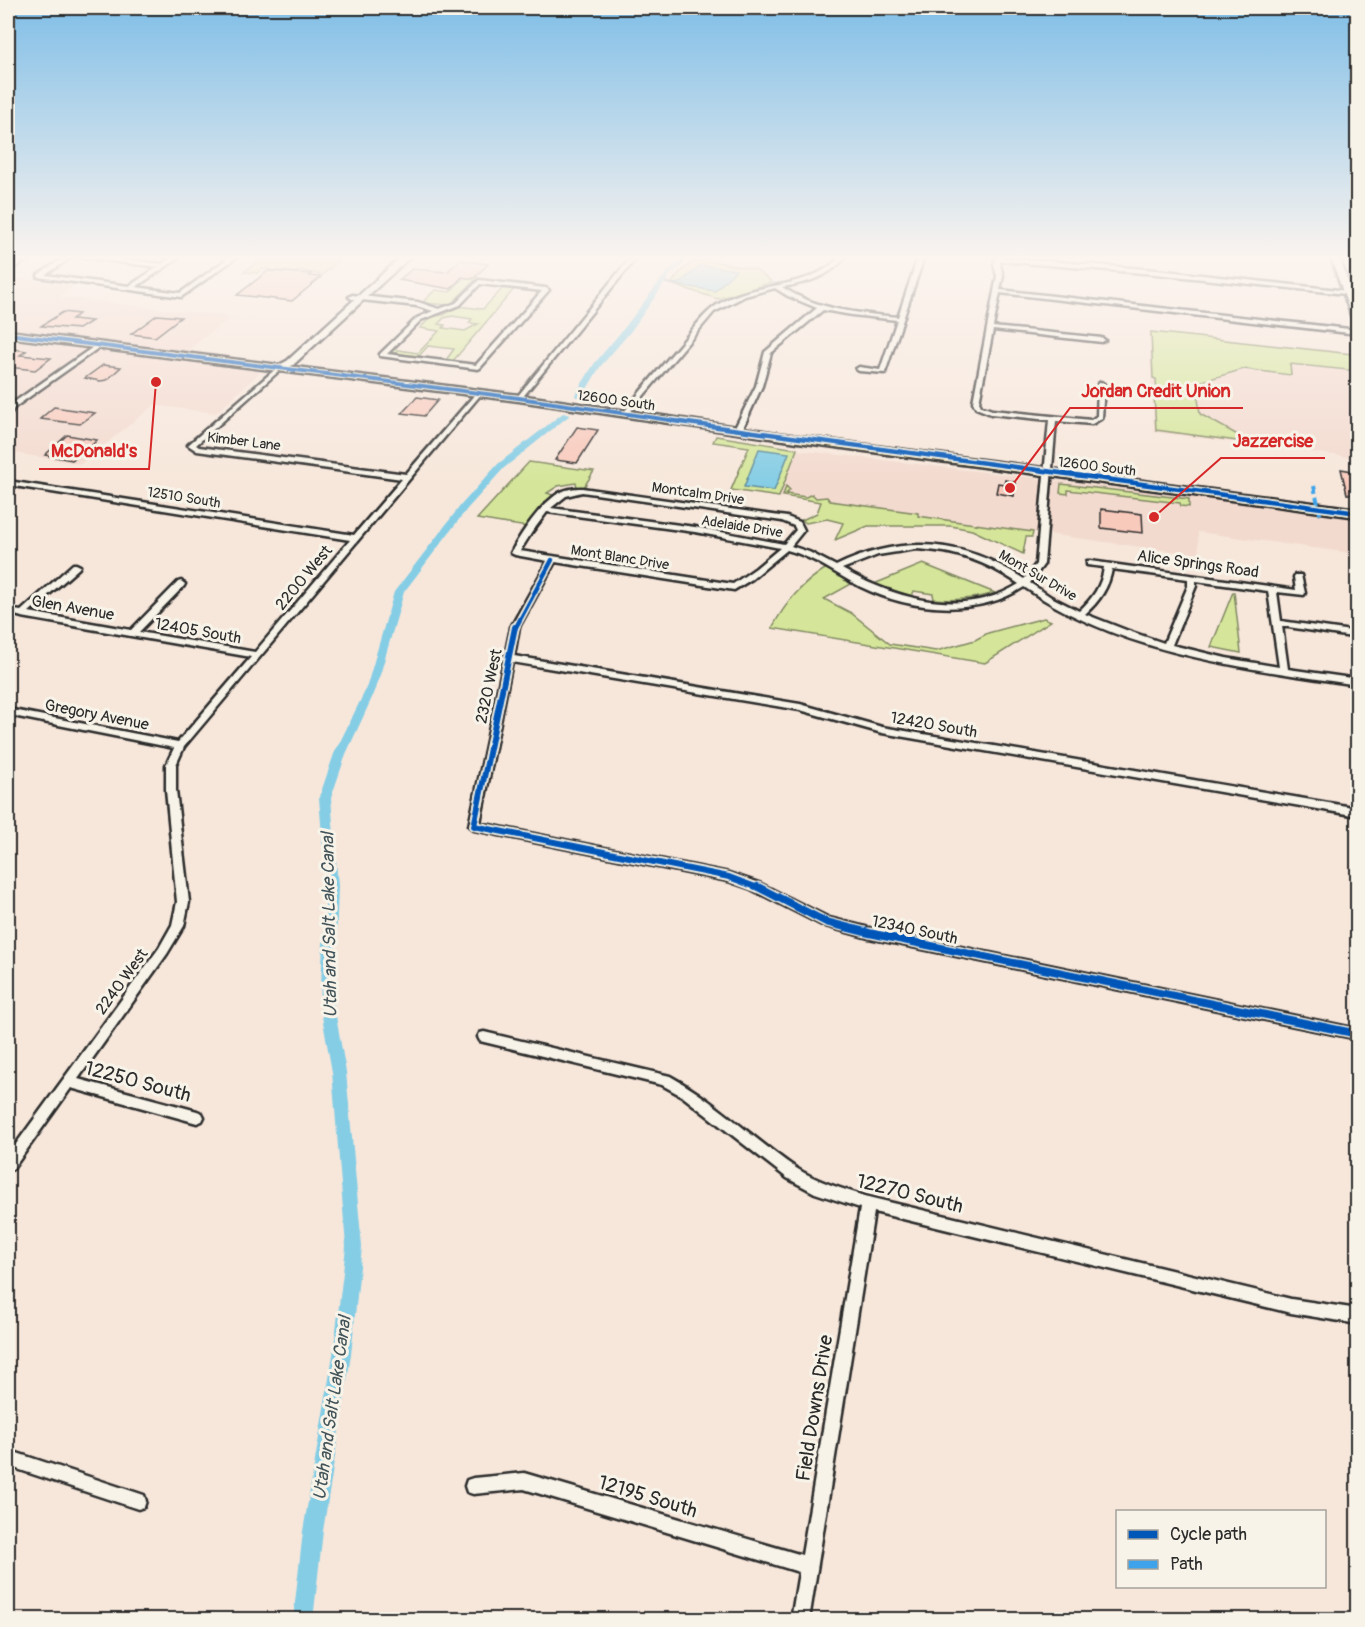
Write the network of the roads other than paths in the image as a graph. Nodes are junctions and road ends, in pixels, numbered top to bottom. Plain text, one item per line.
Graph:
1 (321, 333) edge
2 (405, 333) edge
3 (508, 333) edge
4 (572, 333) edge
5 (692, 333) edge
6 (792, 333) edge
7 (896, 333) edge
8 (989, 333) edge
9 (1036, 333) edge
10 (8, 334) edge
11 (1102, 340) dead end
12 (98, 346) junction
13 (278, 369) junction
14 (859, 369) dead end
15 (1101, 384) dead end
16 (479, 393) junction
17 (519, 398) junction
18 (8, 413) edge
19 (626, 413) junction
20 (1053, 419) junction
21 (738, 430) junction
22 (1049, 472) junction
23 (408, 477) junction
24 (8, 483) edge
25 (566, 492) joint
26 (1221, 493) junction
27 (1358, 507) edge
28 (547, 510) junction
29 (1358, 513) edge
30 (356, 538) junction
31 (786, 546) junction
32 (552, 560) junction
33 (1090, 562) dead end
34 (1108, 565) junction
35 (76, 566) dead end
36 (838, 568) junction
37 (1192, 577) junction
38 (1298, 577) dead end
39 (181, 584) dead end
40 (1024, 584) junction
41 (1272, 589) junction
42 (922, 602) junction
43 (8, 611) edge
44 (920, 613) dead end
45 (22, 614) junction
46 (1080, 614) junction
47 (1277, 623) junction
48 (1118, 631) junction
49 (133, 633) junction
50 (1358, 635) edge
51 (1111, 640) dead end
52 (1167, 647) junction
53 (257, 656) junction
54 (507, 658) junction
55 (1284, 671) junction
56 (1358, 682) edge
57 (8, 712) edge
58 (180, 746) junction
59 (171, 790) joint
60 (1358, 812) edge
61 (474, 826) joint
62 (1358, 1034) edge
63 (484, 1036) dead end
64 (68, 1082) junction
65 (197, 1117) dead end
66 (8, 1165) edge
67 (868, 1204) junction
68 (1358, 1317) edge
69 (8, 1458) edge
70 (473, 1486) dead end
71 (138, 1501) dead end
72 (809, 1566) junction
73 (800, 1620) edge

1 - 13 street
2 - 3 street
4 - 17 street
5 - 19 street
6 - 21 street
7 - 14 street
8 - 20 street
9 - 11 street
10 - 12 main road, 12600 South
12 - 13 main road, 12600 South
12 - 18 street
13 - 16 main road, 12600 South
13 - 23 street, Kimber Lane
15 - 20 street
16 - 17 main road, 12600 South
16 - 23 street, 2200 West
17 - 19 main road, 12600 South
19 - 21 main road, 12600 South
20 - 22 street
21 - 22 main road, 12600 South
22 - 26 main road, 12600 South
22 - 40 street
23 - 30 street, 2200 West
24 - 30 street, 12510 South
25 - 28 street, Mont Blanc Drive
25 - 31 street, Montcalm Drive
26 - 27 main road, 12600 South
26 - 29 main road, 12600 South
28 - 31 street, Adelaide Drive
28 - 32 street, Mont Blanc Drive
30 - 53 street, 2200 West
31 - 32 street, Mont Blanc Drive
31 - 36 street, Adelaide Drive
32 - 54 street, 2320 West
33 - 34 street, Alice Springs Road
34 - 37 street, Alice Springs Road
34 - 46 street
35 - 45 street
36 - 40 street, Mont Sur Drive
36 - 42 street, Adelaide Drive
37 - 41 street, Alice Springs Road
37 - 52 street
38 - 41 street, Alice Springs Road
39 - 49 street
40 - 42 street, Adelaide Drive
40 - 46 street, Mont Sur Drive
41 - 47 street
42 - 44 street
43 - 45 street, Glen Avenue
45 - 49 street, Glen Avenue
46 - 48 street, Mont Sur Drive
47 - 50 street
47 - 55 street
48 - 51 street
48 - 52 street, Mont Sur Drive
49 - 53 street, 12405 South
52 - 55 street, Mont Sur Drive
53 - 58 street, 2200 West
54 - 60 street, 12420 South
54 - 61 street, 2320 West
55 - 56 street, Mont Sur Drive
57 - 58 street, Gregory Avenue
58 - 59 street, 2200 West
59 - 64 street, 2240 West
61 - 62 street, 12340 South
63 - 67 street, 12270 South
64 - 65 street, 12250 South
64 - 66 street, 2240 West
67 - 68 street, 12270 South
67 - 72 street, Field Downs Drive
69 - 71 street
70 - 72 street, 12195 South
72 - 73 street, Field Downs Drive

